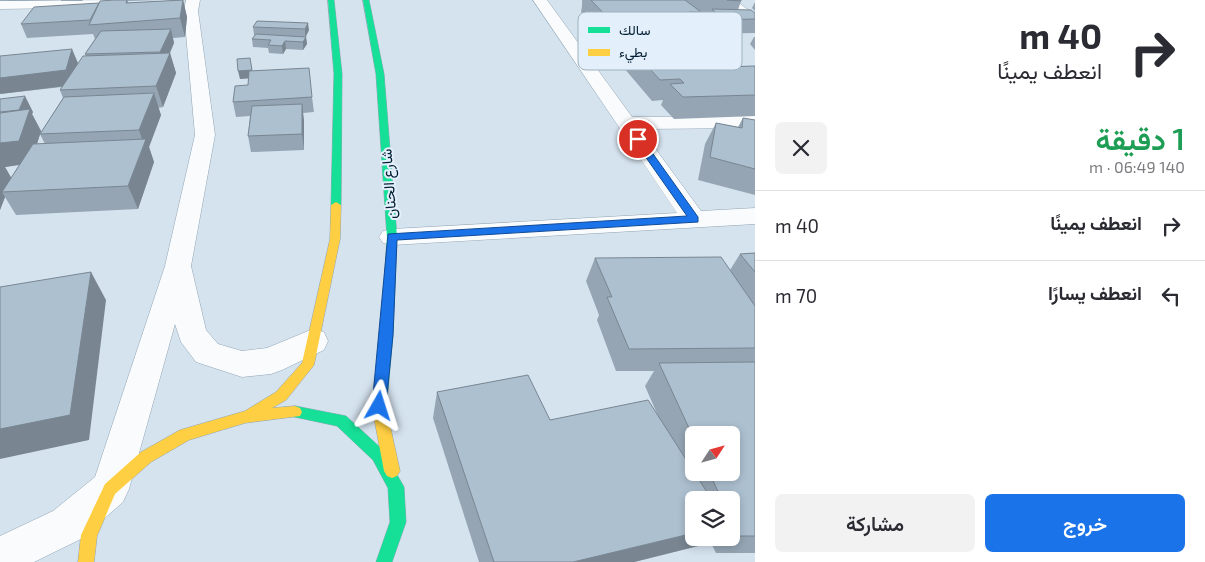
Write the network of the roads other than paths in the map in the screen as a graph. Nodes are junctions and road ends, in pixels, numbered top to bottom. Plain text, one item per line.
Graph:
1 (330, 0) edge
2 (366, 0) edge
3 (540, 0) edge
4 (726, 0) edge
5 (189, 2) edge
6 (134, 3) edge
7 (3, 12) edge
8 (742, 12) edge
9 (742, 12) edge
10 (755, 22) edge
11 (578, 54) edge
12 (589, 70) edge
13 (755, 122) edge
14 (626, 123) junction
15 (755, 216) edge
16 (694, 219) junction
17 (392, 237) junction
18 (178, 266) junction
19 (313, 341) junction
20 (245, 417) junction
21 (110, 488) junction
22 (396, 488) junction
23 (0, 557) edge
24 (86, 562) edge
25 (384, 562) edge

1 - 19 main road
2 - 17 main road, شارع الحنان
3 - 11 street
4 - 8 street
5 - 18 street
6 - 7 street
9 - 10 street
12 - 14 street
13 - 14 street
14 - 16 street
15 - 16 street
16 - 17 street
17 - 22 main road, شارع الحنان
18 - 19 street
18 - 21 street
19 - 20 main road
20 - 21 main road
20 - 22 main road
21 - 23 street
21 - 24 main road
22 - 25 main road, شارع الحنان

